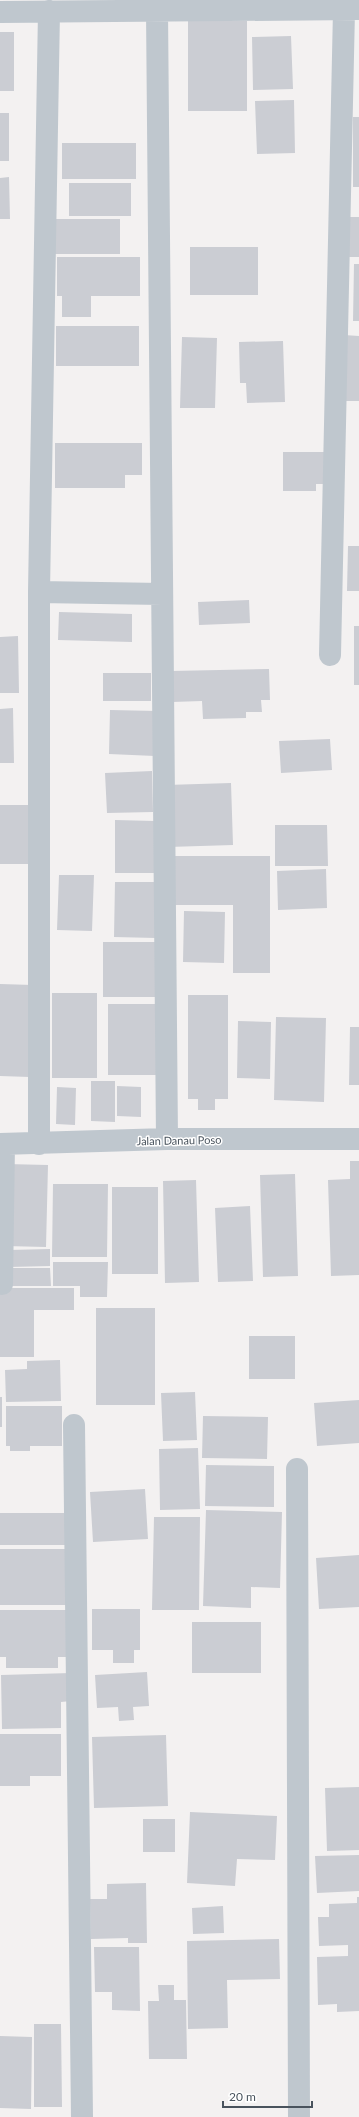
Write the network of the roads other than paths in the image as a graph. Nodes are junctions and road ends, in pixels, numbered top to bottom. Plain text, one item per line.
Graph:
1 (82, 6) edge
2 (352, 9) edge
3 (157, 10) junction
4 (0, 12) edge
5 (49, 12) junction
6 (39, 592) junction
7 (162, 594) junction
8 (330, 655) dead end
9 (166, 1139) junction
10 (359, 1139) edge
11 (2, 1144) edge
12 (39, 1144) junction
13 (2, 1284) dead end
14 (74, 1425) dead end
15 (297, 1468) dead end
16 (82, 2117) edge
17 (299, 2117) edge

1 - 3 street
1 - 5 street
2 - 3 street
2 - 8 street
3 - 7 street
4 - 5 street
5 - 6 street
6 - 7 street
6 - 12 street
7 - 9 street
9 - 10 street, Jalan Danau Poso
9 - 12 street, Jalan Danau Poso
11 - 12 street, Jalan Danau Poso
11 - 13 street
14 - 16 street
15 - 17 street

